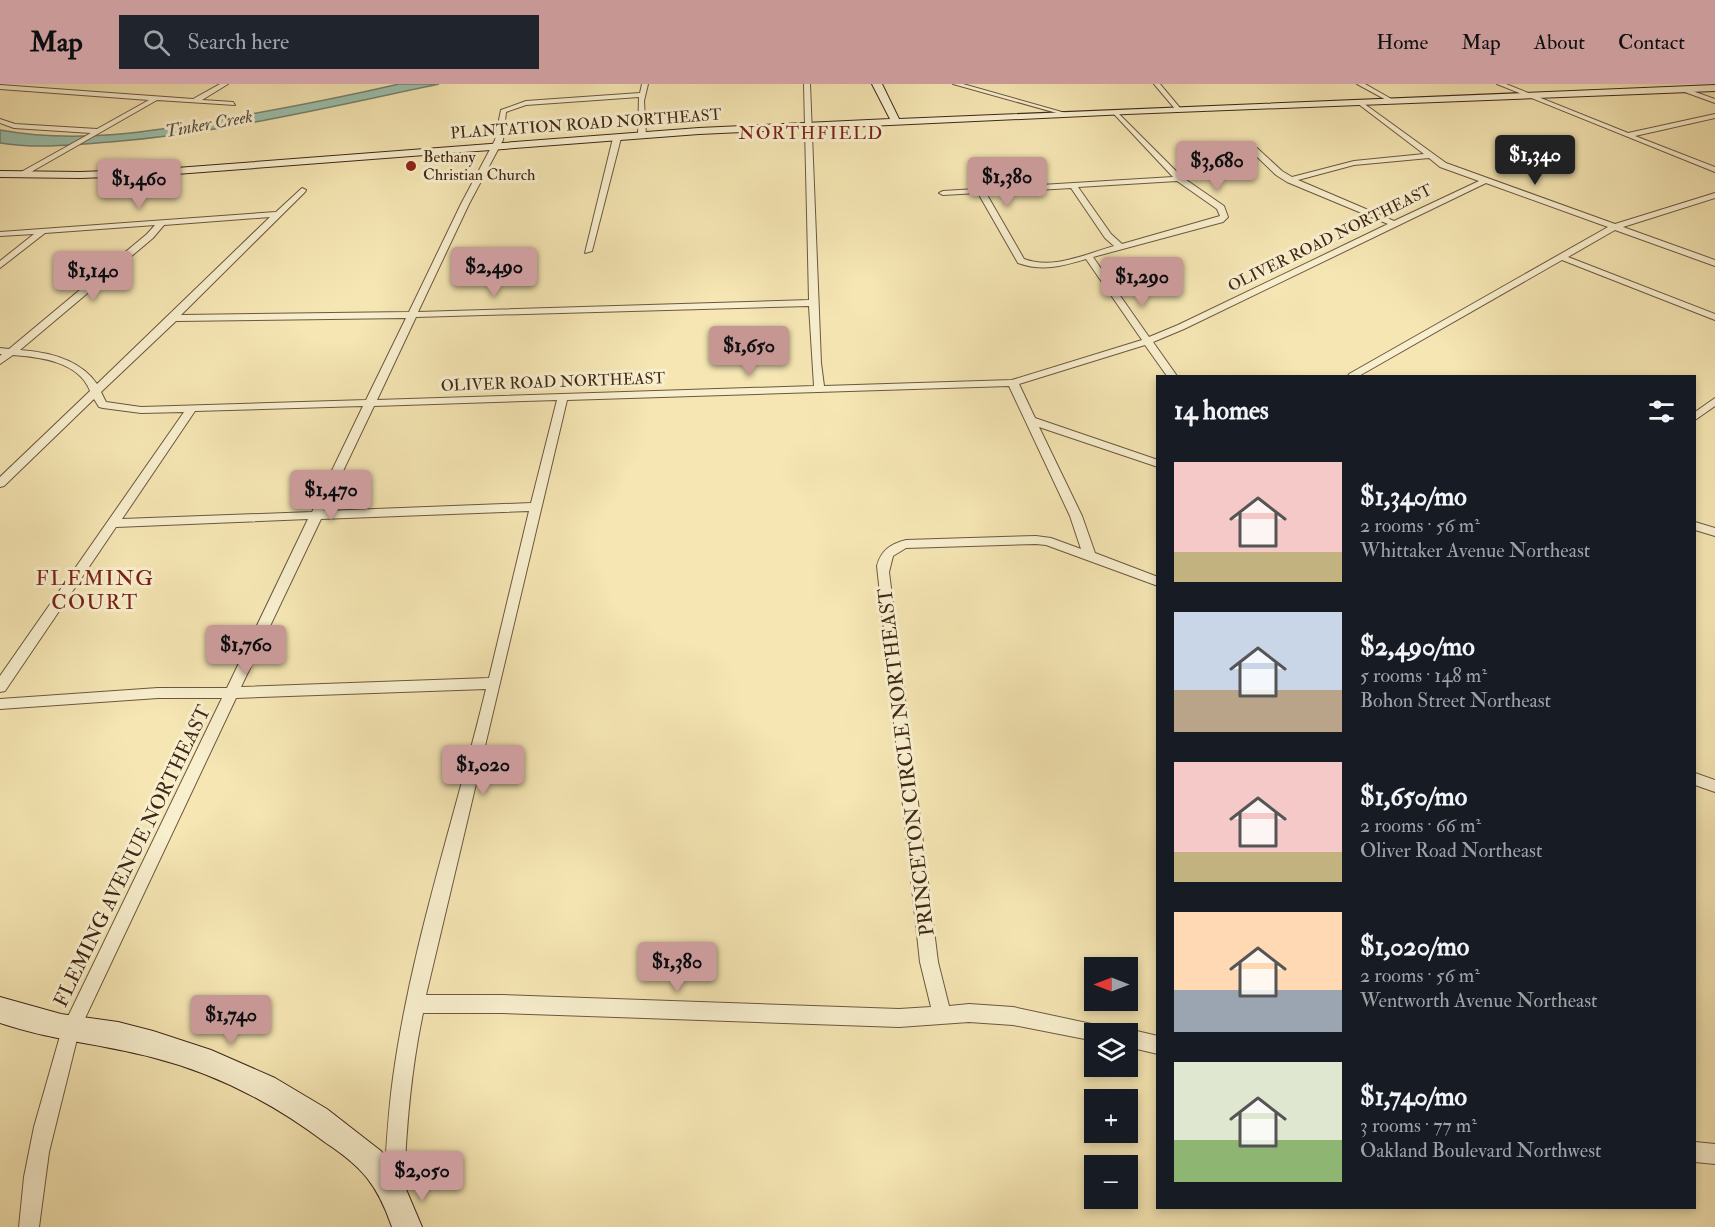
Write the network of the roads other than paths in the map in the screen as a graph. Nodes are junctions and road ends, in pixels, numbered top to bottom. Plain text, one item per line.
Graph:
1 (225, 84) edge
2 (807, 84) edge
3 (877, 84) edge
4 (956, 84) edge
5 (1156, 84) edge
6 (1360, 84) edge
7 (1500, 84) edge
8 (0, 87) edge
9 (1715, 88) edge
10 (643, 90) edge
11 (1684, 90) junction
12 (1528, 97) junction
13 (155, 99) junction
14 (195, 101) junction
15 (1392, 101) junction
16 (1715, 101) edge
17 (1359, 102) junction
18 (233, 104) dead end
19 (1178, 109) junction
20 (1115, 112) junction
21 (1066, 114) junction
22 (1715, 116) edge
23 (0, 121) edge
24 (896, 122) junction
25 (807, 126) junction
26 (96, 131) junction
27 (1628, 135) junction
28 (642, 136) junction
29 (617, 138) junction
30 (494, 147) junction
31 (1254, 150) dead end
32 (1428, 156) junction
33 (1715, 170) edge
34 (0, 174) edge
35 (24, 174) junction
36 (1179, 179) junction
37 (1290, 180) junction
38 (1484, 181) junction
39 (1073, 185) junction
40 (5, 186) dead end
41 (302, 190) dead end
42 (981, 191) junction
43 (943, 193) dead end
44 (1715, 195) edge
45 (278, 214) junction
46 (163, 221) junction
47 (1394, 224) junction
48 (1614, 227) junction
49 (44, 230) junction
50 (0, 234) edge
51 (1121, 248) junction
52 (588, 251) dead end
53 (1088, 256) junction
54 (1560, 257) junction
55 (1715, 263) edge
56 (0, 265) edge
57 (814, 303) junction
58 (412, 314) junction
59 (1715, 316) edge
60 (173, 318) junction
61 (1148, 341) junction
62 (0, 351) edge
63 (11, 352) junction
64 (0, 361) edge
65 (1171, 375) edge
66 (1355, 375) edge
67 (1013, 383) junction
68 (819, 389) junction
69 (96, 391) junction
70 (563, 396) junction
71 (1715, 401) edge
72 (370, 403) junction
73 (191, 409) junction
74 (1696, 416) edge
75 (1033, 422) junction
76 (1156, 463) edge
77 (0, 483) edge
78 (537, 507) junction
79 (317, 514) junction
80 (112, 523) junction
81 (1696, 526) edge
82 (1715, 532) edge
83 (1090, 556) junction
84 (1156, 581) edge
85 (494, 683) junction
86 (0, 687) edge
87 (232, 693) junction
88 (0, 704) edge
89 (1696, 778) edge
90 (1715, 786) edge
91 (415, 1004) junction
92 (0, 1011) edge
93 (942, 1014) junction
94 (71, 1029) junction
95 (1084, 1030) edge
96 (1138, 1040) edge
97 (1156, 1045) edge
98 (1696, 1152) edge
99 (1715, 1154) edge
100 (394, 1195) junction
101 (29, 1227) edge
102 (407, 1227) edge

1 - 14 street
2 - 25 street
3 - 24 main road
4 - 21 street
5 - 19 street
6 - 15 street
7 - 12 street
8 - 13 street
9 - 11 main road, PLANTATION ROAD NORTHEAST
10 - 28 street
10 - 30 street, FLEMING AVENUE NORTHEAST
11 - 12 main road, PLANTATION ROAD NORTHEAST
11 - 16 street
12 - 15 main road, PLANTATION ROAD NORTHEAST
12 - 27 street
13 - 14 street
13 - 26 street
14 - 18 street
15 - 17 main road, PLANTATION ROAD NORTHEAST
17 - 19 main road, PLANTATION ROAD NORTHEAST
17 - 32 street
19 - 20 main road, PLANTATION ROAD NORTHEAST
20 - 21 main road, PLANTATION ROAD NORTHEAST
20 - 36 street
21 - 24 main road, PLANTATION ROAD NORTHEAST
22 - 27 street
23 - 26 street
24 - 25 main road, PLANTATION ROAD NORTHEAST
25 - 28 main road, PLANTATION ROAD NORTHEAST
25 - 57 street
26 - 35 street
27 - 33 street
28 - 29 main road, PLANTATION ROAD NORTHEAST
29 - 30 main road, PLANTATION ROAD NORTHEAST
29 - 52 street
30 - 35 main road, PLANTATION ROAD NORTHEAST
30 - 58 street, FLEMING AVENUE NORTHEAST
31 - 37 street
32 - 37 street
32 - 38 street
34 - 35 main road, PLANTATION ROAD NORTHEAST
35 - 40 main road
36 - 39 street
36 - 51 street
37 - 47 street
38 - 47 street, OLIVER ROAD NORTHEAST
38 - 48 street
39 - 42 street
39 - 51 street
41 - 45 street
42 - 43 street
42 - 53 street
44 - 48 street
45 - 46 street
45 - 60 street
46 - 49 street
46 - 63 street
47 - 61 street, OLIVER ROAD NORTHEAST
48 - 54 street
48 - 55 street
49 - 50 street
49 - 56 street
51 - 53 street
53 - 61 street
54 - 59 street
54 - 66 street
57 - 58 street
57 - 68 street
58 - 60 street
58 - 72 street, FLEMING AVENUE NORTHEAST
60 - 69 street
61 - 65 street
61 - 67 street, OLIVER ROAD NORTHEAST
62 - 63 street, OLIVER ROAD NORTHEAST
63 - 64 street
63 - 69 street, OLIVER ROAD NORTHEAST
67 - 68 street, OLIVER ROAD NORTHEAST
67 - 75 street
68 - 70 street, OLIVER ROAD NORTHEAST
69 - 73 street, OLIVER ROAD NORTHEAST
69 - 77 street
70 - 72 street, OLIVER ROAD NORTHEAST
70 - 78 street
71 - 74 street
72 - 73 street, OLIVER ROAD NORTHEAST
72 - 79 street, FLEMING AVENUE NORTHEAST
73 - 80 street
75 - 76 street
75 - 83 street
78 - 79 street
78 - 85 street
79 - 80 street
79 - 87 street, FLEMING AVENUE NORTHEAST
80 - 86 street
81 - 82 street
83 - 84 street
83 - 93 street, PRINCETON CIRCLE NORTHEAST
85 - 87 street
85 - 91 street
87 - 88 street
87 - 94 street, FLEMING AVENUE NORTHEAST
89 - 90 street
91 - 93 street
91 - 100 street
92 - 94 main road
93 - 95 street
94 - 100 main road
94 - 101 street, FLEMING AVENUE NORTHEAST
96 - 97 street
98 - 99 street
100 - 102 main road

